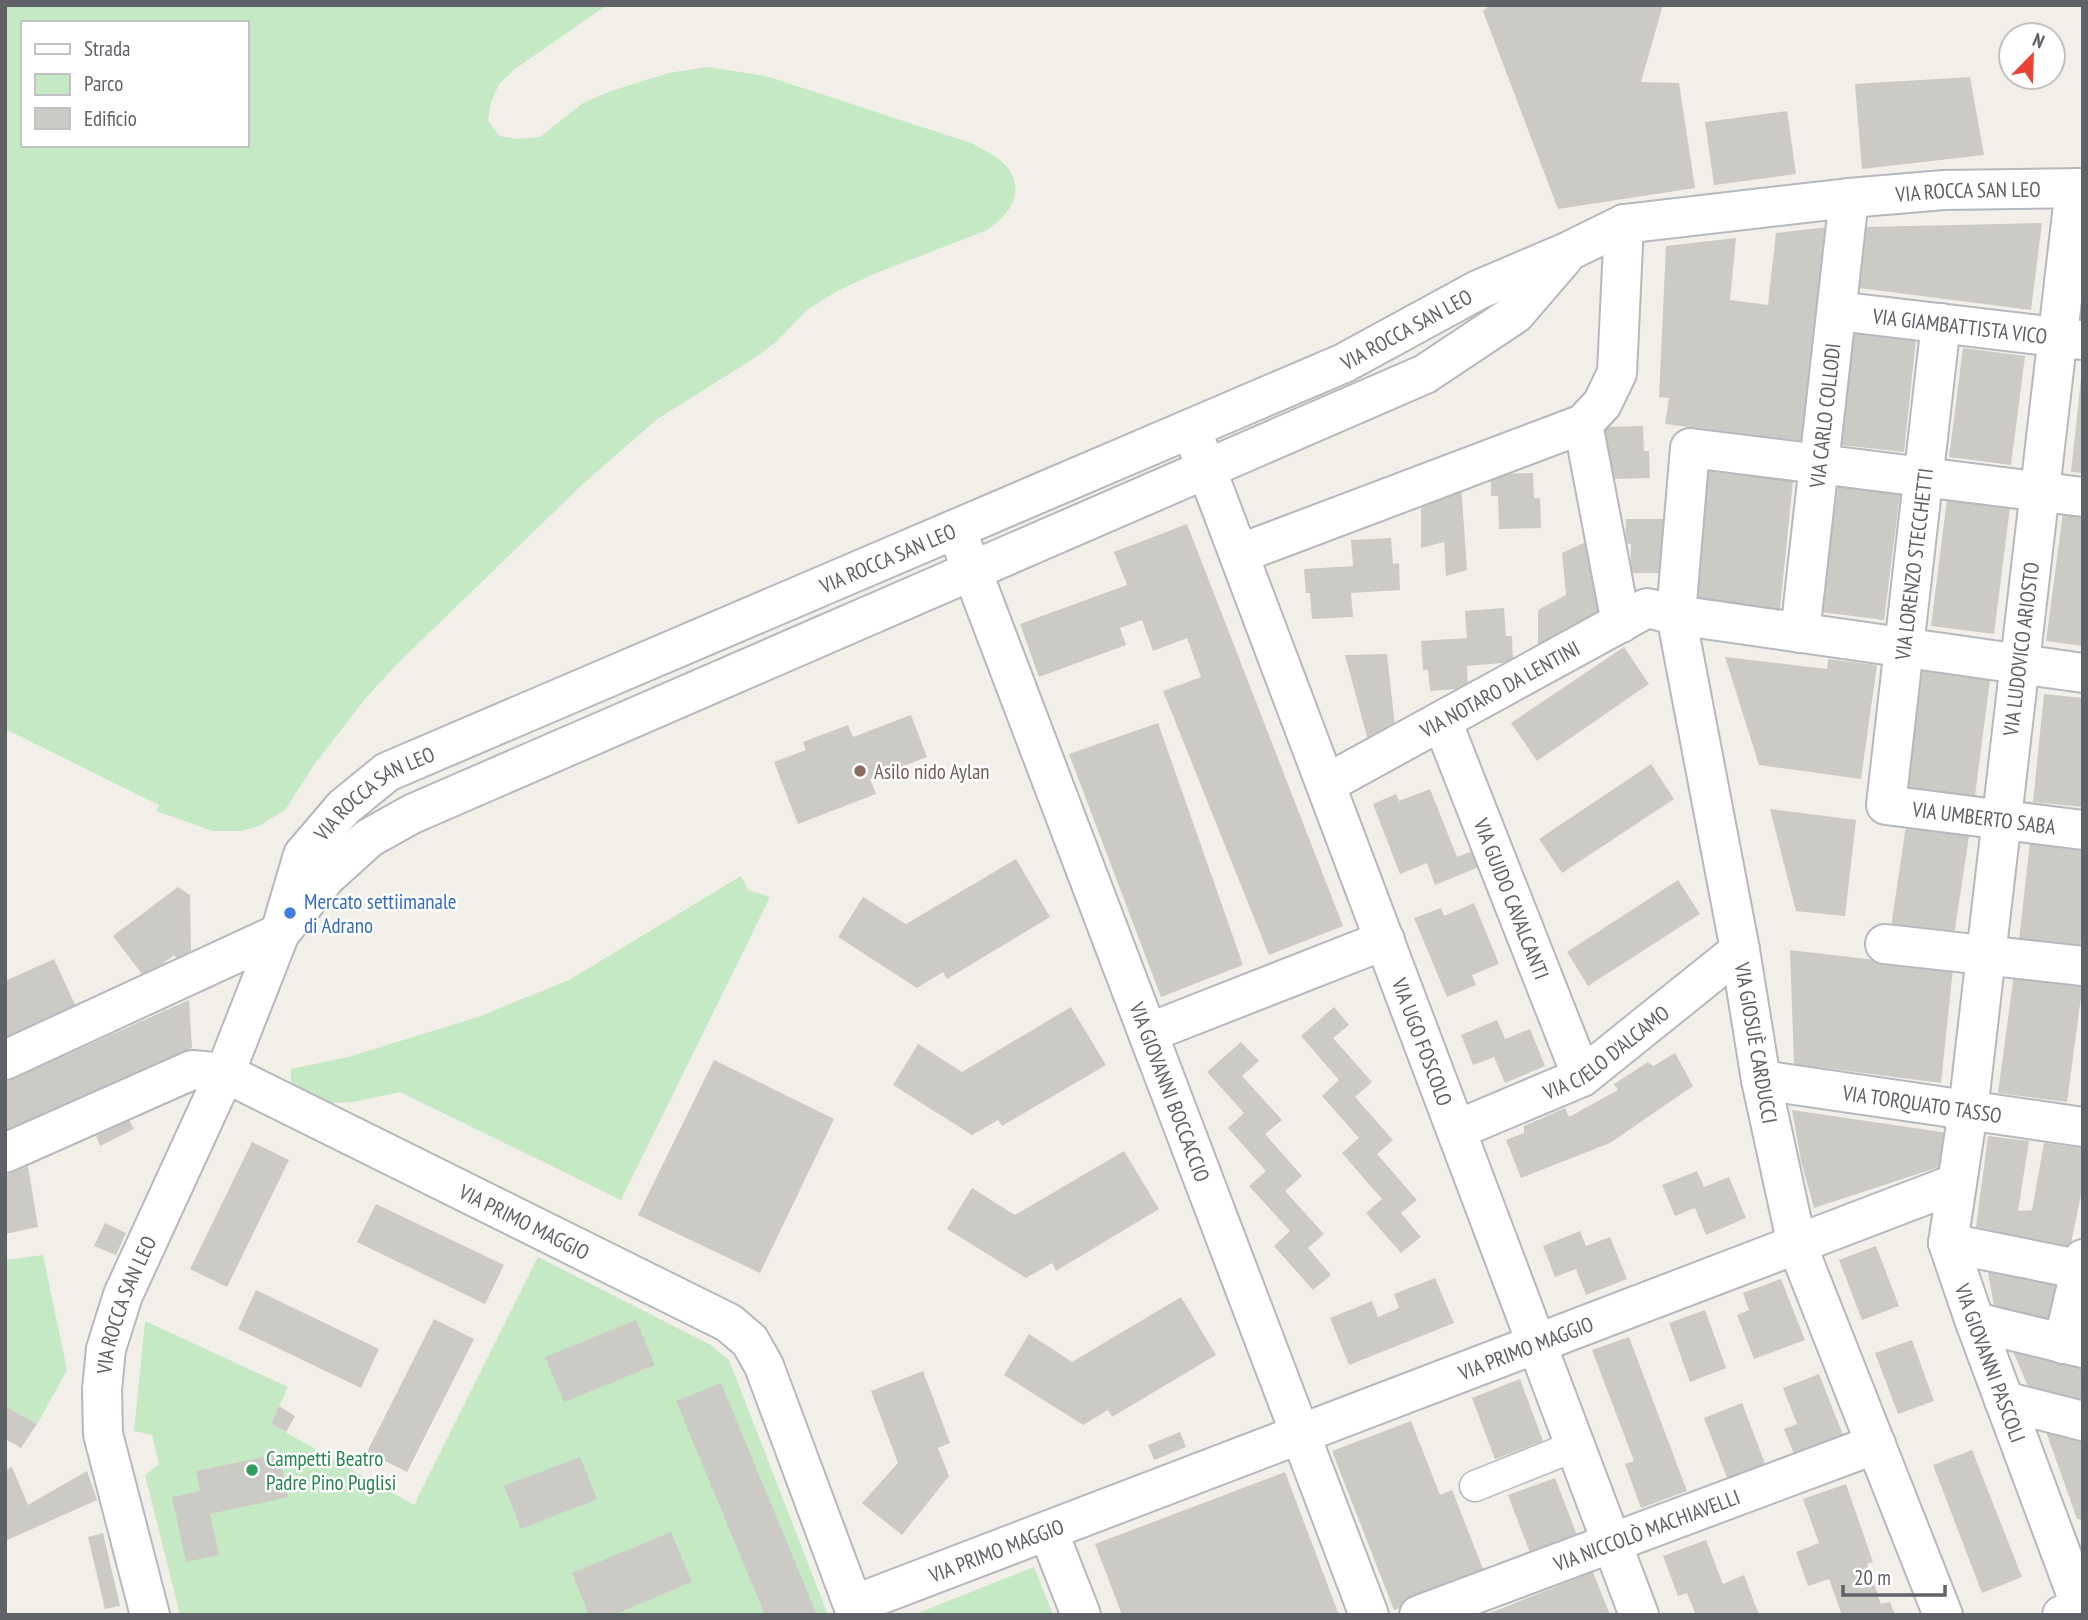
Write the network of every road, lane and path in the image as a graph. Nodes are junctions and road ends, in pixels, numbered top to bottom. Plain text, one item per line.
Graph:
1 (2079, 188) edge
2 (1849, 198) junction
3 (1624, 224) junction
4 (1567, 252) junction
5 (1837, 311) junction
6 (1941, 323) junction
7 (2070, 339) edge
8 (1583, 424) junction
9 (1191, 428) junction
10 (1819, 464) junction
11 (1207, 469) junction
12 (1924, 477) junction
13 (2039, 491) junction
14 (2083, 497) edge
15 (956, 529) junction
16 (1239, 554) junction
17 (971, 569) junction
18 (1676, 615) junction
19 (1620, 623) junction
20 (1800, 633) junction
21 (1904, 648) junction
22 (2020, 664) junction
23 (2083, 673) edge
24 (1442, 721) junction
25 (1326, 784) junction
26 (1886, 805) joint
27 (2001, 820) junction
28 (2083, 830) edge
29 (280, 933) junction
30 (1385, 940) junction
31 (1885, 944) dead end
32 (1740, 950) junction
33 (1986, 955) junction
34 (2083, 966) edge
35 (1148, 1033) junction
36 (5, 1060) edge
37 (225, 1073) junction
38 (1582, 1077) junction
39 (1761, 1080) junction
40 (1968, 1111) junction
41 (2083, 1127) edge
42 (1456, 1130) junction
43 (5, 1153) edge
44 (1957, 1183) junction
45 (1948, 1243) junction
46 (1797, 1245) junction
47 (2082, 1266) edge
48 (1975, 1322) junction
49 (1537, 1344) junction
50 (2073, 1346) edge
51 (2004, 1401) junction
52 (2083, 1421) edge
53 (1300, 1436) junction
54 (1876, 1444) junction
55 (1575, 1446) junction
56 (1475, 1486) dead end
57 (1048, 1531) junction
58 (1612, 1543) junction
59 (2075, 1610) edge
60 (150, 1615) edge
61 (1081, 1615) edge
62 (1368, 1615) edge
63 (1419, 1615) edge
64 (1639, 1615) edge
65 (1943, 1615) edge

1 - 2 street, VIA ROCCA SAN LEO
1 - 7 street, VIA LUDOVICO ARIOSTO
2 - 3 street, VIA ROCCA SAN LEO
2 - 5 street, VIA CARLO COLLODI
3 - 4 street, VIA ROCCA SAN LEO
3 - 8 street
4 - 9 street, VIA ROCCA SAN LEO
4 - 11 street, VIA ROCCA SAN LEO
5 - 6 street, VIA GIAMBATTISTA VICO
5 - 10 street, VIA CARLO COLLODI
6 - 7 street, VIA GIAMBATTISTA VICO
6 - 12 street, VIA LORENZO STECCHETTI
7 - 13 street, VIA LUDOVICO ARIOSTO
8 - 16 street
8 - 19 street
9 - 11 street, VIA UGO FOSCOLO
9 - 15 street, VIA ROCCA SAN LEO
10 - 12 street
10 - 18 street, VIA GIOSUÈ CARDUCCI
10 - 20 street, VIA CARLO COLLODI
11 - 16 street, VIA UGO FOSCOLO
11 - 17 street, VIA ROCCA SAN LEO
12 - 13 street
12 - 21 street, VIA LORENZO STECCHETTI
13 - 14 street
13 - 22 street, VIA LUDOVICO ARIOSTO
15 - 17 street, VIA GIOVANNI BOCCACCIO
15 - 29 street, VIA ROCCA SAN LEO
16 - 25 street, VIA UGO FOSCOLO
17 - 29 street, VIA ROCCA SAN LEO
17 - 35 street, VIA GIOVANNI BOCCACCIO
18 - 19 street, VIA NOTARO DA LENTINI
18 - 20 street, VIA NOTARO DA LENTINI
18 - 32 street, VIA GIOSUÈ CARDUCCI
19 - 24 street, VIA NOTARO DA LENTINI
20 - 21 street, VIA NOTARO DA LENTINI
21 - 22 street, VIA NOTARO DA LENTINI
21 - 26 street, VIA LORENZO STECCHETTI
22 - 23 street, VIA NOTARO DA LENTINI
22 - 27 street, VIA LUDOVICO ARIOSTO
24 - 25 street, VIA NOTARO DA LENTINI
24 - 38 street, VIA GUIDO CAVALCANTI
25 - 30 street, VIA UGO FOSCOLO
26 - 27 street, VIA UMBERTO SABA
27 - 28 street, VIA UMBERTO SABA
27 - 33 street, VIA LUDOVICO ARIOSTO
29 - 36 street
29 - 37 street, VIA ROCCA SAN LEO
30 - 35 street
30 - 42 street, VIA UGO FOSCOLO
31 - 33 street
32 - 38 street, VIA CIELO D'ALCAMO
32 - 39 street, VIA GIOSUÈ CARDUCCI
33 - 34 street
33 - 40 street, VIA LUDOVICO ARIOSTO
35 - 53 street, VIA GIOVANNI BOCCACCIO
37 - 43 street
37 - 57 street, VIA PRIMO MAGGIO
37 - 60 street, VIA ROCCA SAN LEO
38 - 42 street, VIA CIELO D'ALCAMO
39 - 40 street, VIA TORQUATO TASSO
39 - 46 street, VIA GIOSUÈ CARDUCCI
40 - 41 street, VIA TORQUATO TASSO
40 - 44 street, VIA GIOVANNI PASCOLI
42 - 49 street, VIA UGO FOSCOLO
44 - 45 street, VIA GIOVANNI PASCOLI
44 - 46 street, VIA PRIMO MAGGIO
45 - 47 street
45 - 48 street, VIA GIOVANNI PASCOLI
46 - 49 street, VIA PRIMO MAGGIO
46 - 54 street, VIA GIOSUÈ CARDUCCI
47 - 50 street
48 - 50 street
48 - 51 street, VIA GIOVANNI PASCOLI
49 - 53 street, VIA PRIMO MAGGIO
49 - 55 street, VIA UGO FOSCOLO
51 - 52 street
51 - 59 street, VIA GIOVANNI PASCOLI
53 - 57 street, VIA PRIMO MAGGIO
53 - 62 street, VIA GIOVANNI BOCCACCIO
54 - 58 street, VIA NICCOLÒ MACHIAVELLI
54 - 65 street, VIA GIOSUÈ CARDUCCI
55 - 56 street
55 - 58 street, VIA UGO FOSCOLO
57 - 61 street
58 - 63 street, VIA NICCOLÒ MACHIAVELLI
58 - 64 street, VIA UGO FOSCOLO

